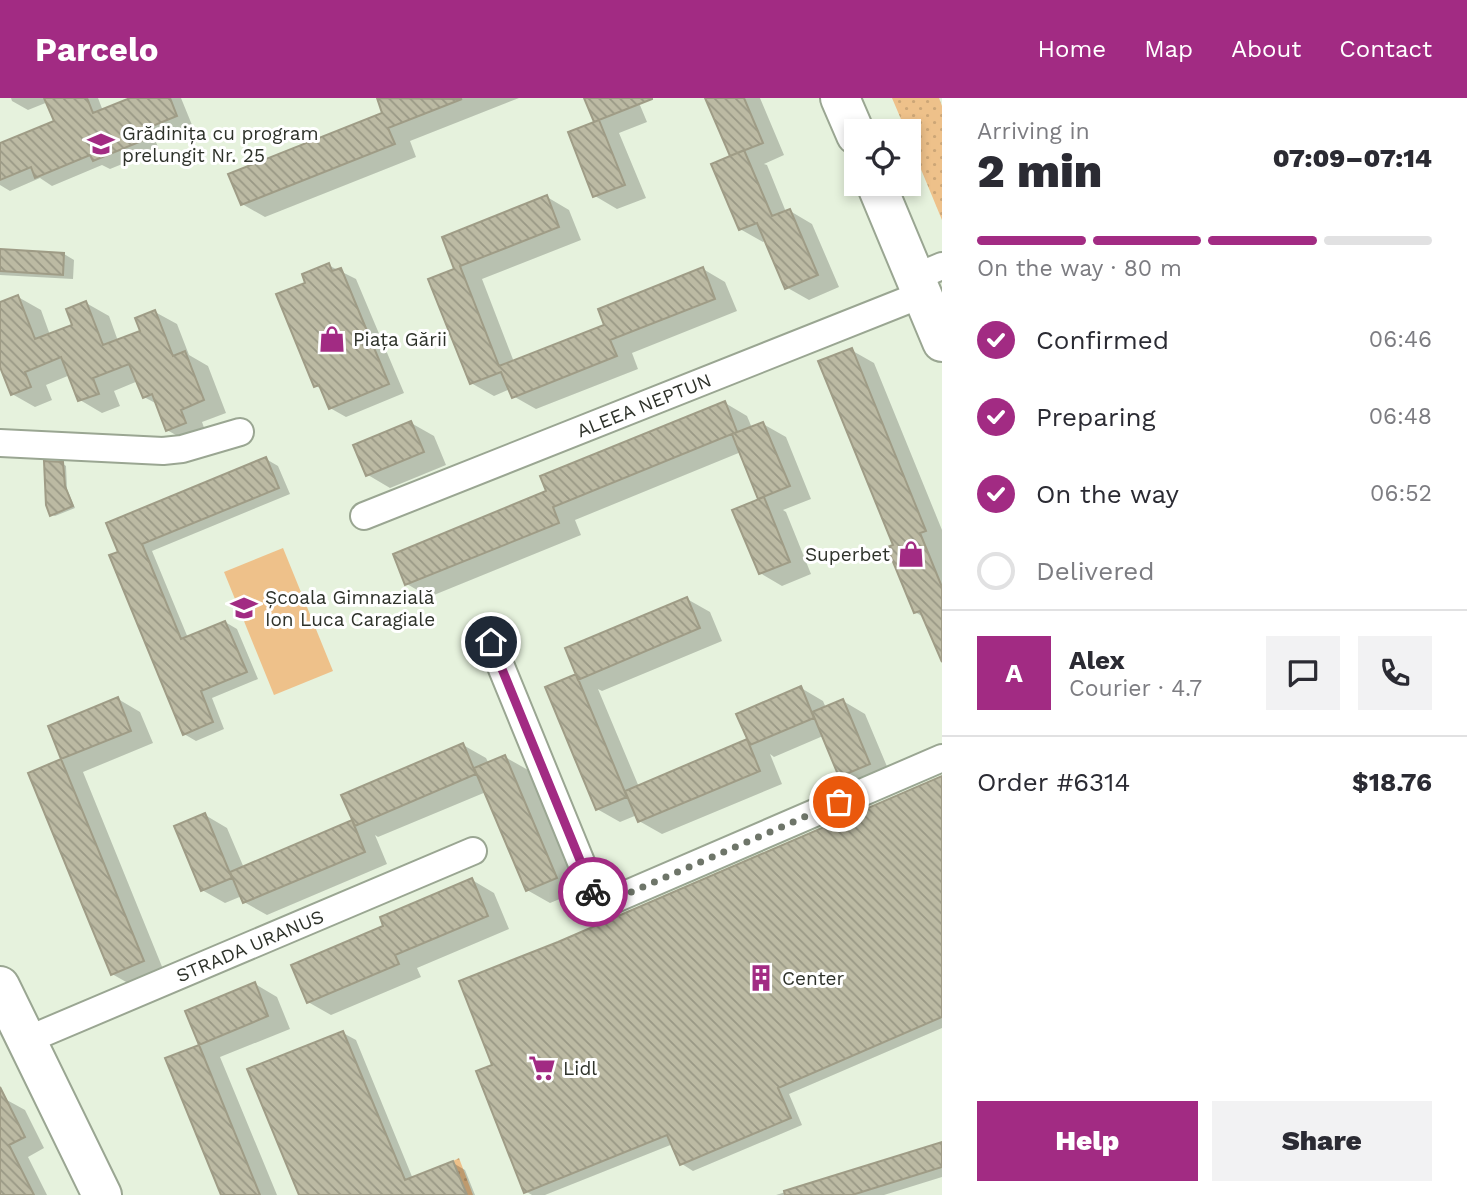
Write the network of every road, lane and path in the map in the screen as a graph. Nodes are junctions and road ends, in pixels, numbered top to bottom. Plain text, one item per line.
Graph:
1 (840, 98) edge
2 (849, 119) edge
3 (882, 196) edge
4 (927, 279) edge
5 (942, 342) edge
6 (240, 432) dead end
7 (0, 443) edge
8 (364, 516) dead end
9 (491, 642) dead end
10 (942, 758) edge
11 (473, 851) dead end
12 (0, 986) edge
13 (27, 1040) junction
14 (102, 1195) edge

1 - 2 street
3 - 4 street
4 - 5 street
4 - 8 street, ALEEA NEPTUN
6 - 7 street
9 - 10 street
11 - 13 street, STRADA URANUS
12 - 13 street
13 - 14 street

